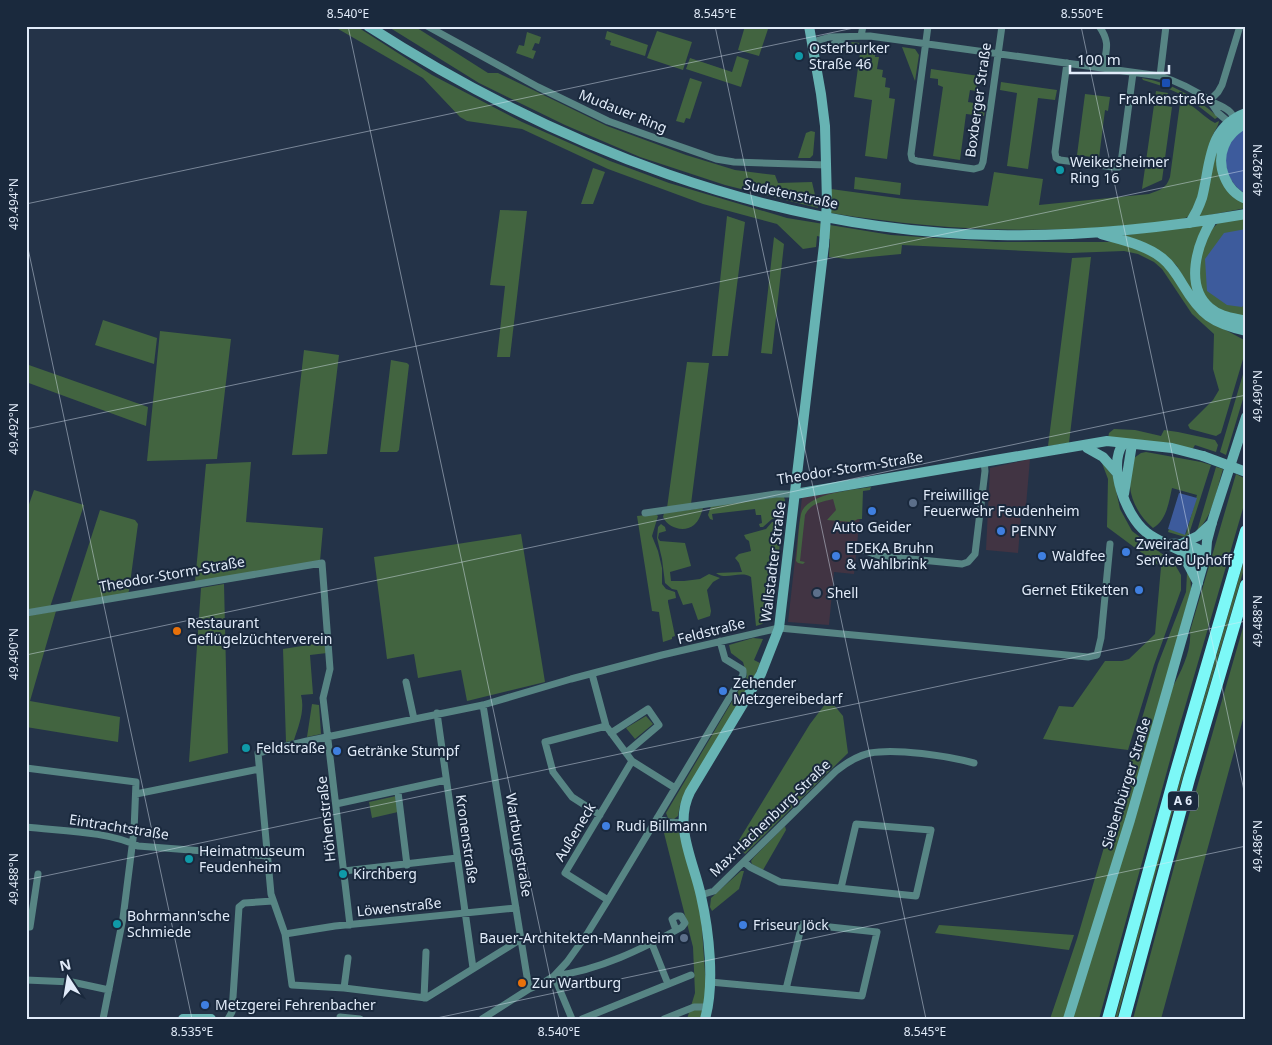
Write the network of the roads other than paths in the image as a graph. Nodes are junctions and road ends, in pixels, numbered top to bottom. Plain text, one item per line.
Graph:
1 (368, 26) edge
2 (427, 26) edge
3 (803, 26) edge
4 (809, 26) edge
5 (863, 26) edge
6 (928, 26) edge
7 (1002, 26) edge
8 (1099, 26) edge
9 (1166, 26) edge
10 (1240, 26) edge
11 (861, 36) junction
12 (926, 44) junction
13 (813, 46) junction
14 (998, 54) junction
15 (1066, 63) junction
16 (1103, 68) junction
17 (1133, 72) junction
18 (1160, 76) junction
19 (1210, 100) junction
20 (1246, 113) edge
21 (1231, 120) junction
22 (1242, 126) edge
23 (827, 165) junction
24 (1246, 199) edge
25 (1246, 214) edge
26 (1212, 220) junction
27 (1190, 223) junction
28 (1095, 232) junction
29 (1245, 330) edge
30 (1246, 417) edge
31 (1128, 444) junction
32 (1087, 448) junction
33 (1059, 450) junction
34 (984, 461) junction
35 (1232, 462) junction
36 (1246, 472) edge
37 (1117, 473) junction
38 (795, 494) junction
39 (1124, 495) junction
40 (646, 514) dead end
41 (1212, 522) junction
42 (1246, 531) edge
43 (1110, 544) dead end
44 (1182, 547) junction
45 (863, 550) dead end
46 (1206, 554) junction
47 (322, 563) joint
48 (1198, 583) junction
49 (1246, 585) edge
50 (26, 613) edge
51 (779, 628) junction
52 (720, 641) junction
53 (592, 674) junction
54 (406, 682) dead end
55 (483, 705) junction
56 (437, 713) junction
57 (414, 719) junction
58 (606, 726) junction
59 (612, 733) junction
60 (329, 736) junction
61 (626, 753) junction
62 (632, 761) junction
63 (974, 763) dead end
64 (26, 768) edge
65 (259, 769) junction
66 (446, 780) junction
67 (675, 788) junction
68 (398, 792) junction
69 (136, 794) junction
70 (336, 804) junction
71 (600, 815) junction
72 (657, 818) junction
73 (682, 823) junction
74 (26, 827) edge
75 (132, 843) junction
76 (268, 856) junction
77 (457, 858) junction
78 (744, 862) junction
79 (407, 865) junction
80 (344, 871) junction
81 (38, 874) dead end
82 (841, 888) junction
83 (701, 895) junction
84 (608, 900) junction
85 (273, 901) junction
86 (516, 908) junction
87 (466, 913) junction
88 (350, 924) junction
89 (26, 927) edge
90 (676, 930) dead end
91 (285, 934) junction
92 (521, 939) junction
93 (652, 944) junction
94 (426, 952) dead end
95 (348, 958) dead end
96 (474, 968) junction
97 (554, 976) junction
98 (691, 976) dead end
99 (26, 980) edge
100 (710, 982) junction
101 (668, 984) junction
102 (344, 988) junction
103 (530, 989) junction
104 (786, 989) junction
105 (110, 990) junction
106 (424, 998) junction
107 (708, 1007) junction
108 (103, 1019) edge
109 (183, 1019) edge
110 (211, 1019) edge
111 (228, 1019) edge
112 (340, 1019) edge
113 (360, 1019) edge
114 (482, 1019) edge
115 (572, 1019) edge
116 (582, 1019) edge
117 (664, 1019) edge
118 (705, 1019) edge
119 (1068, 1019) edge
120 (1108, 1019) edge
121 (1124, 1019) edge

1 - 28 main road, Sudetenstraße
2 - 23 street, Mudauer Ring
3 - 13 main road
4 - 13 main road, Wallstadter Straße
5 - 11 street
6 - 12 street
7 - 14 street, Boxberger Straße
8 - 16 street
9 - 18 street
10 - 19 street
11 - 12 street
11 - 13 street
12 - 14 street
12 - 14 street, Boxberger Straße
13 - 23 main road, Wallstadter Straße
14 - 15 street
15 - 16 street
15 - 17 street
16 - 17 street
17 - 18 street
18 - 19 street
19 - 21 street
20 - 21 main road
21 - 22 street
21 - 27 main road
22 - 24 main road
23 - 38 main road, Wallstadter Straße, bridge
25 - 26 main road, Sudetenstraße
26 - 27 main road, Sudetenstraße
26 - 29 main road
27 - 28 main road, Sudetenstraße
28 - 29 main road
30 - 35 main road, Siebenbürger Straße
31 - 32 main road, Theodor-Storm-Straße
31 - 33 main road, Theodor-Storm-Straße
31 - 36 main road, Theodor-Storm-Straße, bridge
31 - 37 main road
31 - 39 main road
32 - 33 main road, Theodor-Storm-Straße
32 - 37 main road
33 - 34 main road, Theodor-Storm-Straße
34 - 38 main road, Theodor-Storm-Straße
34 - 45 street
35 - 41 main road, Siebenbürger Straße
35 - 46 main road, Siebenbürger Straße
37 - 39 main road
38 - 40 street, Theodor-Storm-Straße
38 - 51 main road, Wallstadter Straße
39 - 44 main road
41 - 44 main road
41 - 46 main road, Siebenbürger Straße
42 - 120 highway, A 6
43 - 51 street, Feldstraße
44 - 46 main road
44 - 48 main road
46 - 48 main road, Siebenbürger Straße
47 - 50 street, Theodor-Storm-Straße
47 - 60 street, Höhenstraße
48 - 119 main road, Siebenbürger Straße
49 - 121 highway, A 6
51 - 52 street, Feldstraße
51 - 73 main road, Wallstadter Straße
52 - 53 street, Feldstraße
52 - 67 street
53 - 55 street, Feldstraße
53 - 58 street
54 - 57 street
55 - 56 street, Feldstraße
55 - 86 street, Wartburgstraße
56 - 57 street, Feldstraße
56 - 66 street, Kronenstraße
57 - 60 street, Feldstraße
58 - 59 street
58 - 71 street
59 - 61 street
59 - 61 street
60 - 65 street, Feldstraße
60 - 70 street, Höhenstraße
61 - 62 street
62 - 67 street
62 - 71 street, Außeneck
63 - 78 street, Max-Hachenburg-Straße
64 - 69 street
65 - 69 street
65 - 76 street
66 - 68 street
66 - 77 street, Kronenstraße
67 - 72 street
68 - 70 street
68 - 79 street
69 - 75 street
70 - 80 street, Höhenstraße
71 - 84 street, Außeneck
72 - 73 street
72 - 84 street
73 - 83 main road
74 - 75 street, Eintrachtstraße
75 - 76 street, Eintrachtstraße
75 - 105 street
76 - 85 street
77 - 79 street
77 - 87 street, Kronenstraße
78 - 82 street
78 - 83 street, Max-Hachenburg-Straße
79 - 80 street
80 - 88 street, Höhenstraße
81 - 89 street
82 - 82 street
83 - 100 main road
84 - 97 street
85 - 91 street
85 - 111 street
86 - 87 street, Löwenstraße
86 - 92 street, Wartburgstraße
87 - 88 street, Löwenstraße
87 - 96 street, Kronenstraße
88 - 91 street, Löwenstraße
90 - 93 street
91 - 102 street
92 - 96 street
92 - 103 street, Wartburgstraße
93 - 97 street
93 - 101 street
94 - 106 street
95 - 102 street
96 - 106 street
97 - 103 street
97 - 115 street
98 - 101 street
99 - 105 street
100 - 104 street
100 - 107 main road
101 - 116 street
102 - 106 street
103 - 114 street
104 - 104 street
105 - 108 street
107 - 117 street
107 - 118 main road
109 - 110 main road
112 - 113 street

